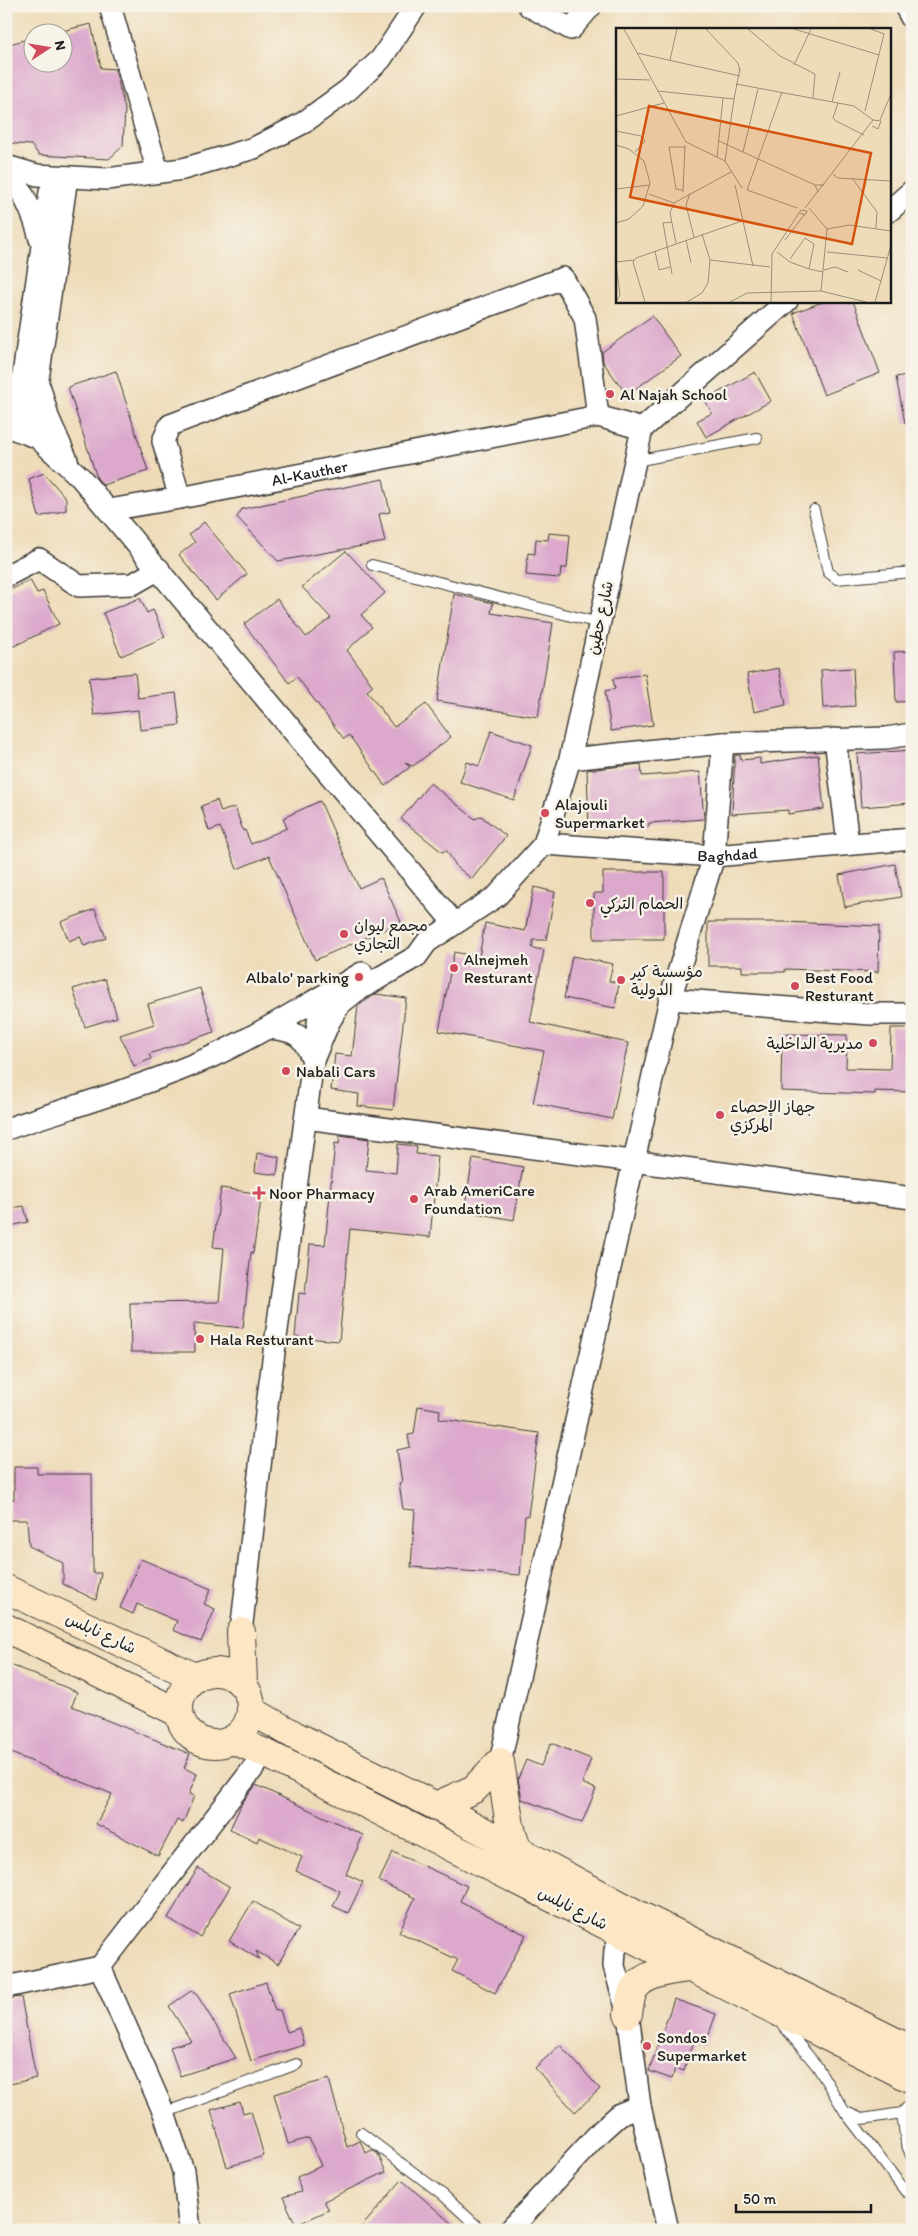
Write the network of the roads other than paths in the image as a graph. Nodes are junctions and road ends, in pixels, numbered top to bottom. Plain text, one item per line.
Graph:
1 (110, 6) edge
2 (416, 6) edge
3 (529, 6) edge
4 (591, 6) edge
5 (904, 6) edge
6 (912, 19) edge
7 (6, 167) edge
8 (158, 172) junction
9 (60, 177) junction
10 (912, 191) edge
11 (890, 209) edge
12 (42, 246) junction
13 (785, 302) edge
14 (32, 371) junction
15 (6, 386) edge
16 (598, 416) junction
17 (642, 429) junction
18 (17, 430) edge
19 (756, 438) dead end
20 (635, 461) junction
21 (73, 471) junction
22 (180, 498) junction
23 (109, 510) junction
24 (814, 510) dead end
25 (372, 565) dead end
26 (159, 569) junction
27 (912, 572) edge
28 (6, 576) edge
29 (599, 623) junction
30 (912, 734) edge
31 (835, 739) junction
32 (723, 743) junction
33 (570, 759) junction
34 (912, 839) edge
35 (544, 844) junction
36 (848, 844) junction
37 (714, 856) junction
38 (454, 923) junction
39 (427, 942) junction
40 (331, 991) junction
41 (670, 999) junction
42 (296, 1011) junction
43 (912, 1014) edge
44 (324, 1019) junction
45 (269, 1028) junction
46 (313, 1060) junction
47 (306, 1118) junction
48 (6, 1129) edge
49 (632, 1161) junction
50 (912, 1198) edge
51 (6, 1589) edge
52 (6, 1628) edge
53 (241, 1632) junction
54 (203, 1674) junction
55 (243, 1684) junction
56 (252, 1711) junction
57 (179, 1713) junction
58 (233, 1740) junction
59 (265, 1753) junction
60 (500, 1762) junction
61 (436, 1806) junction
62 (518, 1852) junction
63 (629, 1923) junction
64 (100, 1967) junction
65 (688, 1968) junction
66 (6, 1987) edge
67 (768, 2007) junction
68 (628, 2014) junction
69 (912, 2050) edge
70 (297, 2064) dead end
71 (912, 2078) edge
72 (912, 2102) edge
73 (640, 2106) junction
74 (845, 2112) junction
75 (164, 2113) junction
76 (902, 2113) junction
77 (361, 2133) dead end
78 (912, 2158) edge
79 (912, 2188) edge
80 (190, 2230) edge
81 (481, 2230) edge
82 (510, 2230) edge
83 (668, 2230) edge

1 - 8 street
2 - 8 street
3 - 4 street
5 - 6 street
7 - 9 street
7 - 12 street
8 - 9 street
9 - 12 street
9 - 14 street
10 - 11 street
12 - 14 street
13 - 17 street
14 - 15 street
14 - 18 street
14 - 21 street
16 - 17 street, Al-Kauther
16 - 22 street, Al-Kauther
16 - 22 street
17 - 20 street, شارع حطين
18 - 21 street
19 - 20 lane
20 - 29 street, شارع حطين
21 - 23 street
22 - 23 street, Al-Kauther
23 - 26 street
24 - 27 lane
25 - 29 lane
26 - 28 street
26 - 38 street
29 - 33 street, شارع حطين
30 - 31 street
31 - 32 street
31 - 36 street
32 - 33 street
32 - 37 street
33 - 35 street, شارع حطين
34 - 36 street, Baghdad
35 - 37 street, Baghdad
35 - 38 street, شارع حطين
36 - 37 street, Baghdad
37 - 41 street
38 - 39 street, شارع حطين
39 - 40 street
39 - 44 street
40 - 42 street
40 - 44 street
41 - 43 street
41 - 49 street
42 - 44 street
42 - 45 street
44 - 46 street
45 - 46 street
45 - 48 street
46 - 47 street
47 - 49 street
47 - 53 street
49 - 50 street
49 - 60 street
51 - 54 main road, شارع نابلس
52 - 57 main road
53 - 54 main road
53 - 55 main road
54 - 55 main road
54 - 57 main road
55 - 56 main road
56 - 58 main road
56 - 61 main road, شارع نابلس
57 - 58 main road
58 - 59 main road, شارع نابلس
59 - 63 main road, شارع نابلس
59 - 64 street
60 - 61 main road
60 - 62 main road
61 - 62 main road, شارع نابلس
62 - 63 main road, شارع نابلس
63 - 65 main road, شارع نابلس
63 - 68 street
63 - 69 main road, شارع نابلس
64 - 66 street
64 - 75 street
65 - 67 main road, شارع نابلس
65 - 68 main road
67 - 71 main road, شارع نابلس
67 - 74 lane
68 - 73 street
70 - 75 lane
72 - 76 lane
73 - 82 street
73 - 83 street
74 - 76 lane
74 - 79 lane
75 - 80 street
76 - 78 lane
77 - 81 lane

